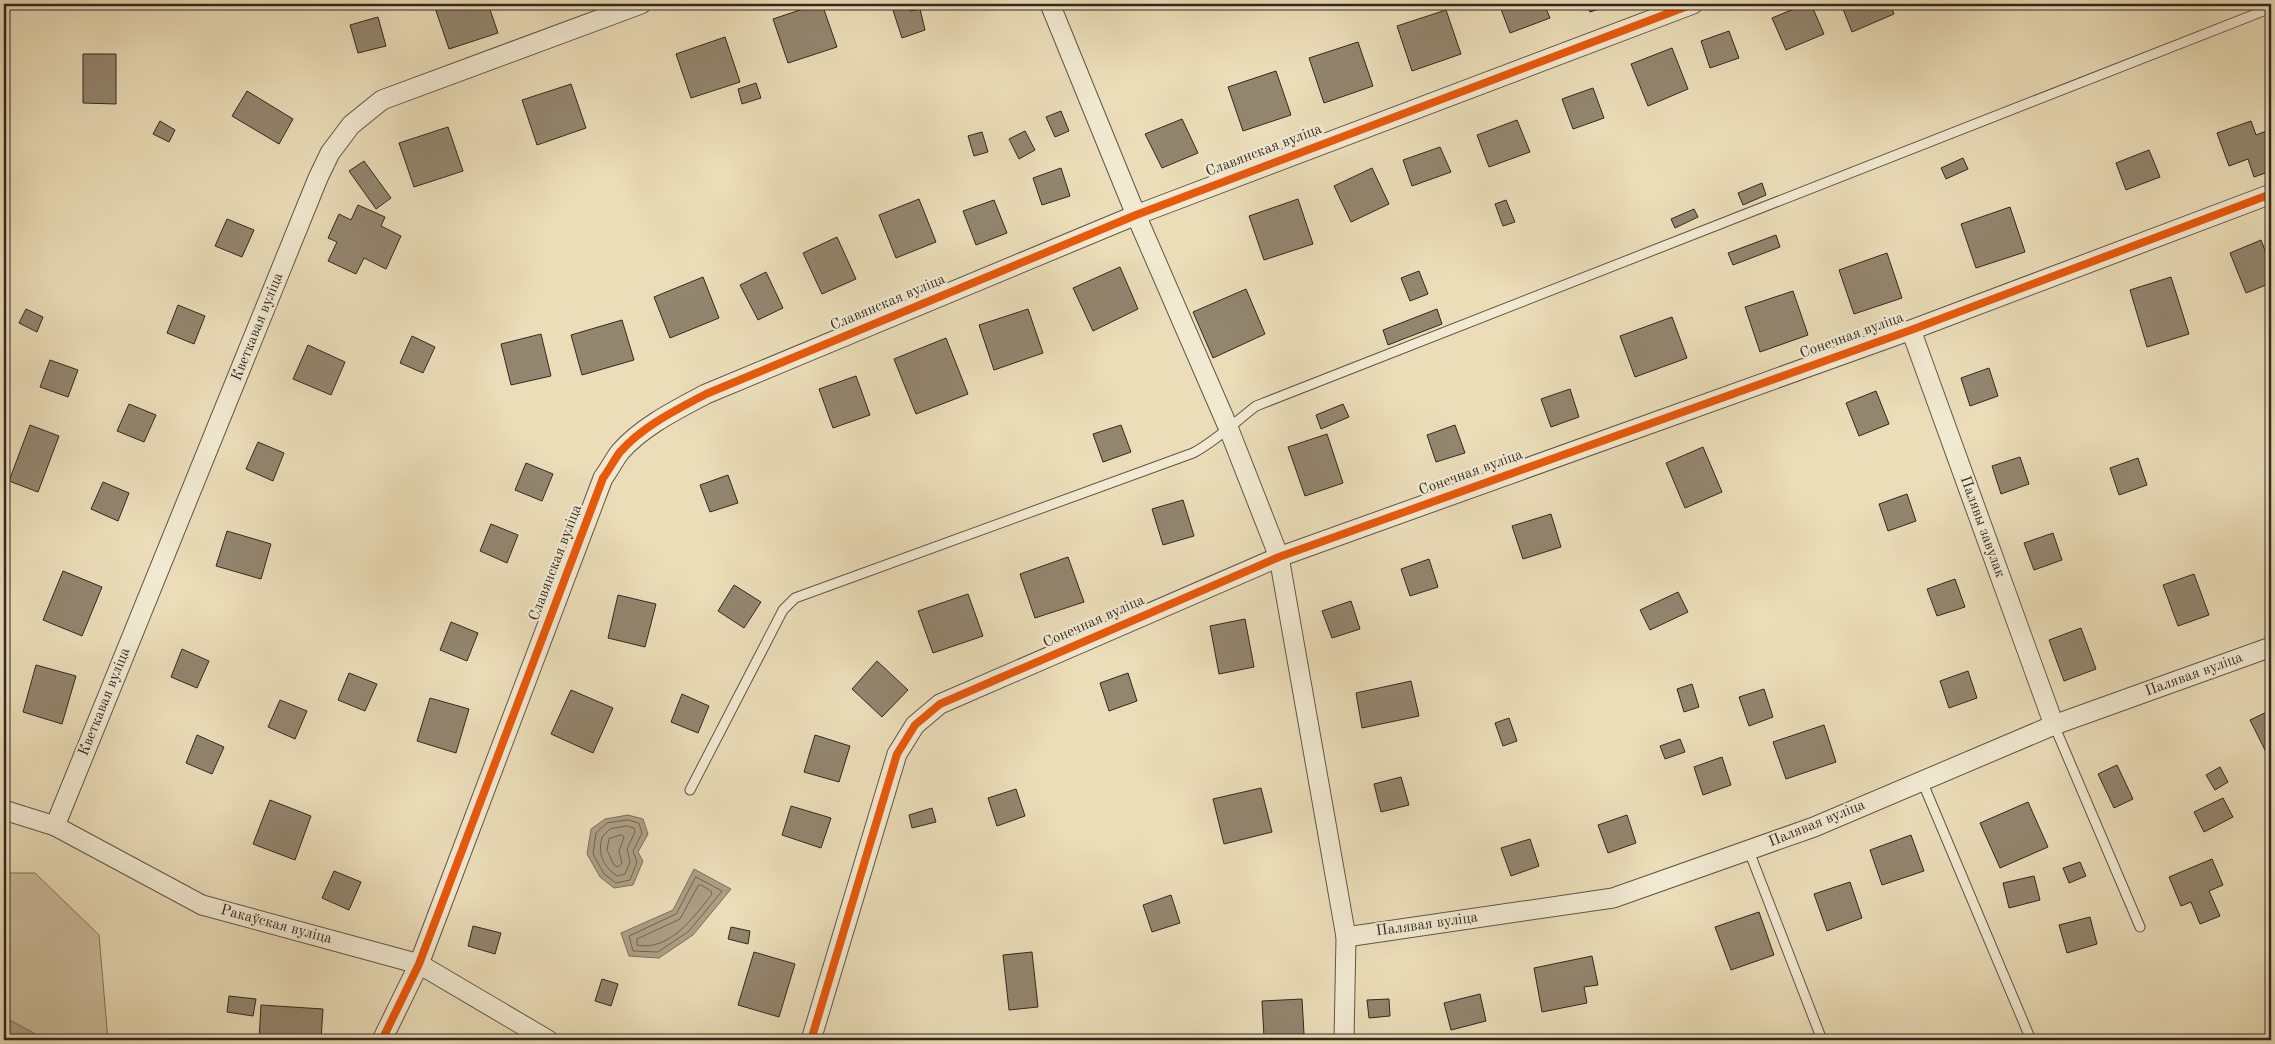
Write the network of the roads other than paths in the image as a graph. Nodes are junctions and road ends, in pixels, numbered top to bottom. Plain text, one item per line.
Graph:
1 (641, 4) edge
2 (1050, 4) edge
3 (1693, 4) edge
4 (2271, 8) edge
5 (2271, 194) edge
6 (1136, 215) junction
7 (1911, 330) junction
8 (1228, 427) junction
9 (1278, 557) junction
10 (2271, 647) edge
11 (2054, 725) junction
12 (1922, 781) junction
13 (690, 790) dead end
14 (4, 810) edge
15 (55, 826) junction
16 (1749, 851) junction
17 (2140, 927) dead end
18 (1346, 937) junction
19 (419, 964) junction
20 (382, 1040) edge
21 (548, 1040) edge
22 (811, 1040) edge
23 (1344, 1040) edge
24 (1822, 1040) edge
25 (2031, 1040) edge

1 - 15 street, Кветкавая вуліца
2 - 6 street
3 - 6 street, Славянская вуліца
4 - 8 lane
5 - 7 street, Сонечная вуліца
6 - 8 street
6 - 19 street, Славянская вуліца
7 - 9 street, Сонечная вуліца
7 - 11 street, Палявы завулак
8 - 9 street
8 - 13 lane
9 - 18 street
9 - 22 street, Сонечная вуліца
10 - 11 street, Палявая вуліца
11 - 12 street, Палявая вуліца
11 - 17 lane
12 - 16 street, Палявая вуліца
12 - 25 lane
14 - 15 street, Ракаўская вуліца
15 - 19 street, Ракаўская вуліца
16 - 18 street, Палявая вуліца
16 - 24 lane
18 - 23 street
19 - 20 street, Славянская вуліца
19 - 21 street, Ракаўская вуліца

